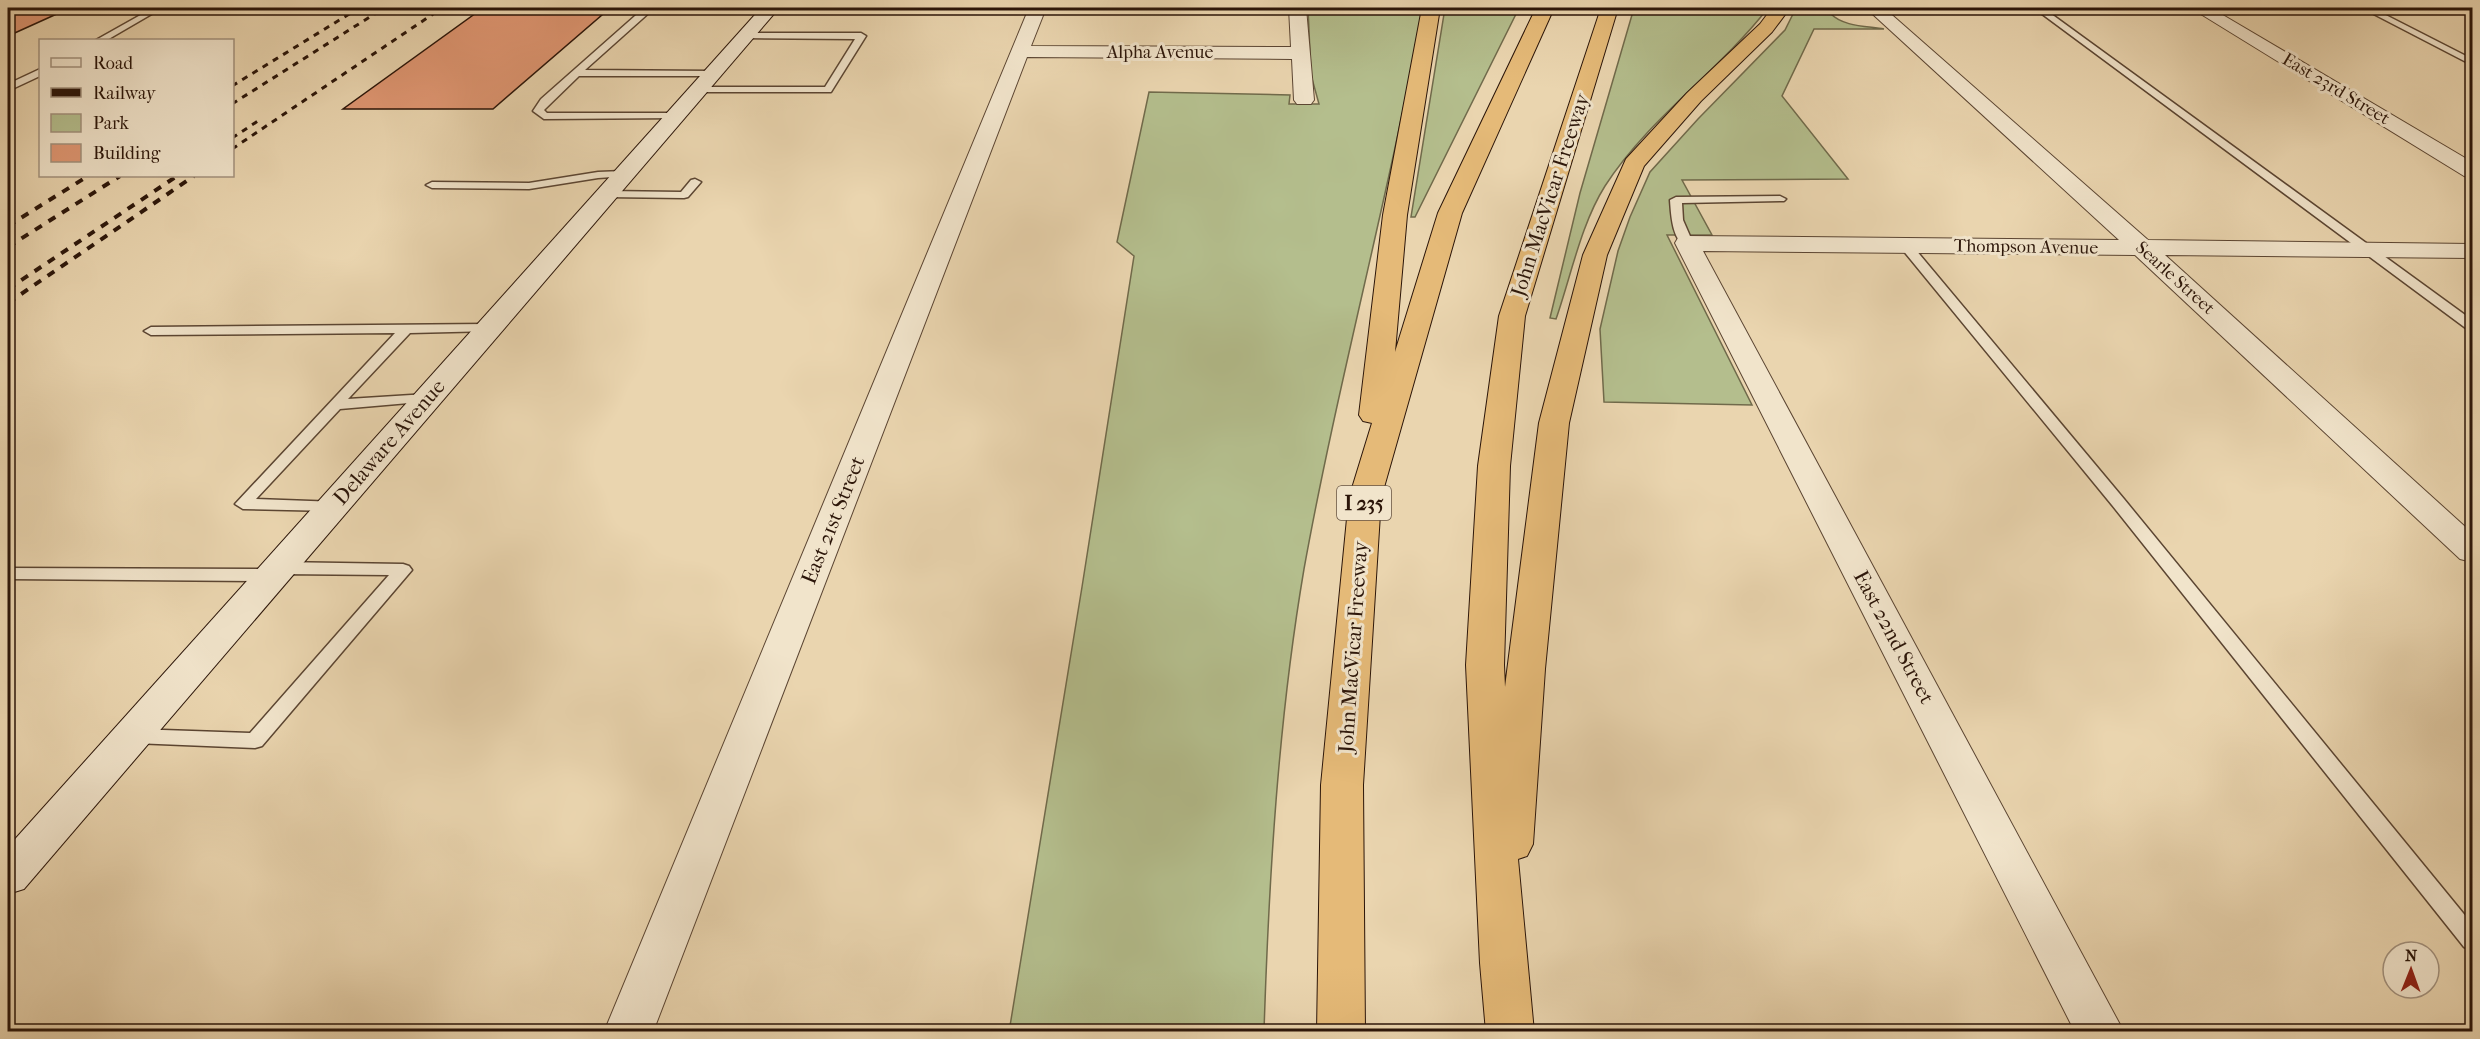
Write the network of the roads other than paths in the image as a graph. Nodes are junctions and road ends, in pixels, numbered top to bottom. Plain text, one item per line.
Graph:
1 (158, 8) edge
2 (649, 8) edge
3 (769, 8) edge
4 (1037, 8) edge
5 (1298, 8) edge
6 (1431, 8) edge
7 (1545, 8) edge
8 (1609, 8) edge
9 (1781, 8) edge
10 (1874, 8) edge
11 (2038, 8) edge
12 (2200, 8) edge
13 (2366, 8) edge
14 (745, 36) junction
15 (103, 39) edge
16 (1020, 51) junction
17 (1300, 53) junction
18 (2472, 62) edge
19 (39, 72) edge
20 (578, 73) junction
21 (705, 82) junction
22 (8, 88) edge
23 (1304, 100) dead end
24 (675, 116) junction
25 (2472, 171) edge
26 (695, 182) dead end
27 (615, 184) junction
28 (432, 185) dead end
29 (1780, 199) dead end
30 (1687, 243) junction
31 (1906, 246) junction
32 (2142, 248) junction
33 (2369, 250) junction
34 (2472, 251) edge
35 (2472, 326) edge
36 (488, 328) junction
37 (406, 329) junction
38 (151, 331) dead end
39 (427, 398) junction
40 (334, 405) junction
41 (1365, 498) junction
42 (332, 506) junction
43 (2472, 552) edge
44 (274, 571) junction
45 (8, 574) edge
46 (130, 736) junction
47 (8, 874) edge
48 (2472, 940) edge
49 (1503, 963) junction
50 (628, 1032) edge
51 (1341, 1032) edge
52 (1510, 1032) edge
53 (2100, 1032) edge

1 - 15 lane
2 - 3 lane
2 - 20 lane
3 - 14 street, Delaware Avenue
4 - 16 street, East 21st Street
5 - 17 street
6 - 41 highway
7 - 41 highway, John MacVicar Freeway / I 235
8 - 49 highway, John MacVicar Freeway
9 - 49 highway
10 - 32 street, Searle Street
11 - 33 lane
12 - 25 street, East 23rd Street
13 - 18 lane
14 - 21 street, Delaware Avenue
14 - 21 lane
16 - 17 street, Alpha Avenue
16 - 50 street, East 21st Street
17 - 23 street
19 - 22 lane
20 - 21 lane
20 - 24 lane
21 - 24 street, Delaware Avenue
24 - 27 street, Delaware Avenue
26 - 27 lane
27 - 28 lane
27 - 36 street, Delaware Avenue
29 - 30 lane
30 - 31 street, Thompson Avenue
30 - 53 street, East 22nd Street
31 - 32 street, Thompson Avenue
31 - 48 lane
32 - 33 street, Thompson Avenue
32 - 43 street, Searle Street
33 - 34 street, Thompson Avenue
33 - 35 lane
36 - 37 lane
36 - 39 street, Delaware Avenue
37 - 38 lane
37 - 40 lane
39 - 40 lane
39 - 42 street, Delaware Avenue
40 - 42 lane
41 - 51 highway, John MacVicar Freeway / I 235
42 - 44 street, Delaware Avenue
44 - 45 lane
44 - 46 street, Delaware Avenue
44 - 46 lane
46 - 47 street, Delaware Avenue
49 - 52 highway, John MacVicar Freeway

